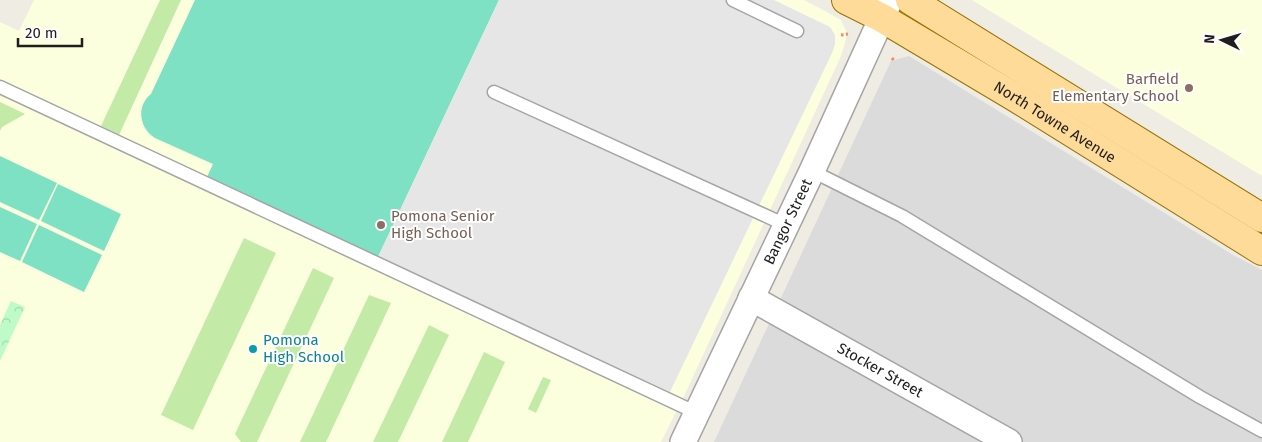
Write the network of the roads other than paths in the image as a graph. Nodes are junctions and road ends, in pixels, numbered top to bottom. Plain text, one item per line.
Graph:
1 (733, 0) edge
2 (846, 0) edge
3 (910, 0) edge
4 (886, 9) edge
5 (797, 31) dead end
6 (0, 87) edge
7 (494, 92) dead end
8 (812, 171) junction
9 (1262, 218) edge
10 (786, 225) junction
11 (1262, 251) edge
12 (751, 298) junction
13 (697, 413) junction
14 (1262, 431) edge
15 (683, 442) edge
16 (1009, 442) edge

1 - 5 lane
2 - 4 main road, North Towne Avenue
3 - 9 main road, North Towne Avenue
4 - 8 street, Bangor Street
4 - 11 main road, North Towne Avenue
6 - 13 lane
7 - 10 lane
8 - 10 street, Bangor Street
8 - 14 lane
10 - 12 street, Bangor Street
12 - 13 street, Bangor Street
12 - 16 street, Stocker Street
13 - 15 street, Bangor Street

